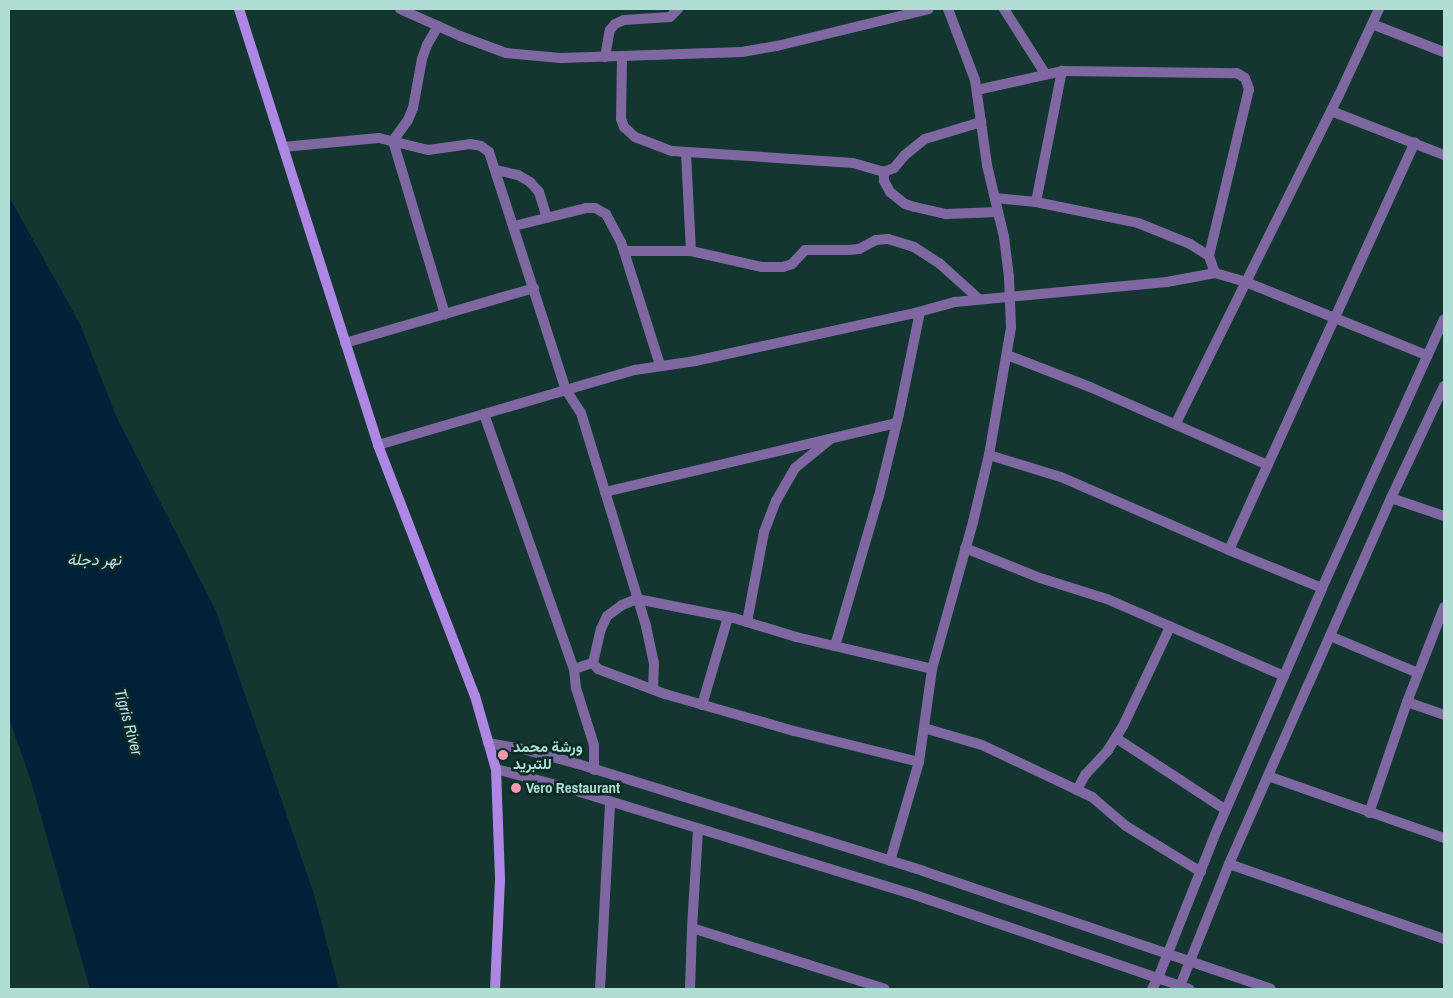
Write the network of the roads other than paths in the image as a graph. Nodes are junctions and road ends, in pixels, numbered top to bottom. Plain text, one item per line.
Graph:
1 (239, 9) edge
2 (400, 9) edge
3 (678, 9) edge
4 (929, 9) edge
5 (948, 9) edge
6 (1004, 9) edge
7 (1379, 9) edge
8 (1372, 24) junction
9 (438, 26) junction
10 (1444, 52) edge
11 (605, 57) junction
12 (622, 57) junction
13 (1062, 72) junction
14 (1046, 75) junction
15 (977, 90) junction
16 (1331, 111) junction
17 (981, 122) junction
18 (393, 141) junction
19 (1415, 142) junction
20 (283, 148) junction
21 (686, 153) junction
22 (1444, 155) edge
23 (496, 170) junction
24 (884, 172) junction
25 (995, 198) junction
26 (1036, 202) junction
27 (998, 212) junction
28 (548, 218) junction
29 (514, 226) junction
30 (624, 251) junction
31 (692, 251) junction
32 (1209, 256) junction
33 (1215, 273) junction
34 (1246, 282) junction
35 (534, 288) junction
36 (1010, 295) junction
37 (979, 299) junction
38 (920, 312) junction
39 (445, 314) junction
40 (1335, 319) junction
41 (1444, 319) edge
42 (1441, 334) edge
43 (345, 343) junction
44 (1007, 355) junction
45 (1428, 356) junction
46 (660, 365) junction
47 (1444, 386) edge
48 (566, 390) junction
49 (484, 414) junction
50 (896, 423) junction
51 (1176, 423) junction
52 (829, 439) junction
53 (378, 445) junction
54 (989, 455) junction
55 (1268, 465) junction
56 (605, 492) junction
57 (1391, 498) junction
58 (1444, 516) edge
59 (966, 548) junction
60 (1229, 550) junction
61 (1322, 588) junction
62 (638, 599) junction
63 (1444, 607) edge
64 (728, 617) junction
65 (747, 622) junction
66 (1170, 627) junction
67 (1330, 636) junction
68 (835, 646) junction
69 (592, 663) junction
70 (574, 668) junction
71 (932, 669) junction
72 (1418, 673) junction
73 (1284, 676) junction
74 (653, 689) junction
75 (1407, 702) junction
76 (702, 705) junction
77 (1444, 715) edge
78 (924, 728) junction
79 (1116, 738) junction
80 (488, 743) junction
81 (919, 762) junction
82 (496, 769) junction
83 (594, 770) junction
84 (1268, 776) junction
85 (1077, 790) junction
86 (610, 802) junction
87 (1226, 810) junction
88 (1369, 812) junction
89 (698, 829) junction
90 (1444, 838) edge
91 (890, 861) junction
92 (1229, 864) junction
93 (1201, 872) junction
94 (692, 928) junction
95 (1444, 939) edge
96 (1167, 955) junction
97 (1190, 962) junction
98 (1158, 978) junction
99 (1182, 988) edge
100 (495, 989) edge
101 (600, 989) edge
102 (690, 989) edge
103 (885, 989) edge
104 (1152, 989) edge
105 (1272, 989) edge

1 - 20 main road
2 - 9 street
3 - 11 street
4 - 12 street
5 - 15 street
6 - 14 street
7 - 8 street
8 - 10 street
8 - 16 street
9 - 11 street
9 - 18 street
11 - 12 street
12 - 21 street
13 - 14 street
13 - 26 street
13 - 32 street
14 - 15 street
15 - 17 street
16 - 19 street
16 - 34 street
17 - 24 street
17 - 25 street
18 - 20 street
18 - 23 street
18 - 39 street
19 - 22 street
19 - 40 street
20 - 43 main road
21 - 24 street
21 - 31 street
23 - 28 street
23 - 29 street
24 - 27 street
25 - 26 street
25 - 27 street
26 - 32 street
27 - 36 street
28 - 29 street
28 - 30 street
29 - 35 street
30 - 31 street
30 - 46 street
31 - 37 street
32 - 33 street
33 - 34 street
33 - 36 street
34 - 40 street
34 - 51 street
35 - 39 street
35 - 48 street
36 - 37 street
36 - 44 street
37 - 38 street
38 - 46 street
38 - 50 street
39 - 43 street
40 - 45 street
40 - 55 street
41 - 42 street
42 - 45 street
43 - 53 main road
44 - 51 street
44 - 54 street
45 - 61 street
46 - 48 street
47 - 57 street
48 - 49 street
48 - 56 street
49 - 53 street
49 - 70 street
50 - 52 street
50 - 68 street
51 - 55 street
52 - 56 street
52 - 65 street
53 - 80 main road
54 - 59 street
54 - 60 street
55 - 60 street
56 - 62 street
57 - 58 street
57 - 67 street
59 - 66 street
59 - 71 street
60 - 61 street
61 - 73 street
62 - 64 street
62 - 69 street
62 - 74 street
63 - 72 street
64 - 65 street
64 - 76 street
65 - 68 street
66 - 73 street
66 - 79 street
67 - 72 street
67 - 84 street
68 - 71 street
69 - 70 street
69 - 74 street
70 - 83 street
71 - 78 street
72 - 75 street
73 - 87 street
74 - 76 street
75 - 77 street
75 - 88 street
76 - 81 street
78 - 81 street
78 - 85 street
79 - 85 street
79 - 87 street
80 - 82 main road
80 - 83 street
81 - 91 street
82 - 86 street
82 - 100 main road
83 - 91 street
84 - 88 street
84 - 92 street
85 - 93 street
86 - 89 street
86 - 101 street
87 - 93 street
88 - 90 street
89 - 94 street
89 - 98 street
91 - 96 street
92 - 95 street
92 - 97 street
93 - 96 street
94 - 102 street
94 - 103 street
96 - 97 street
96 - 98 street
97 - 99 street
97 - 105 street
98 - 99 street
98 - 104 street

